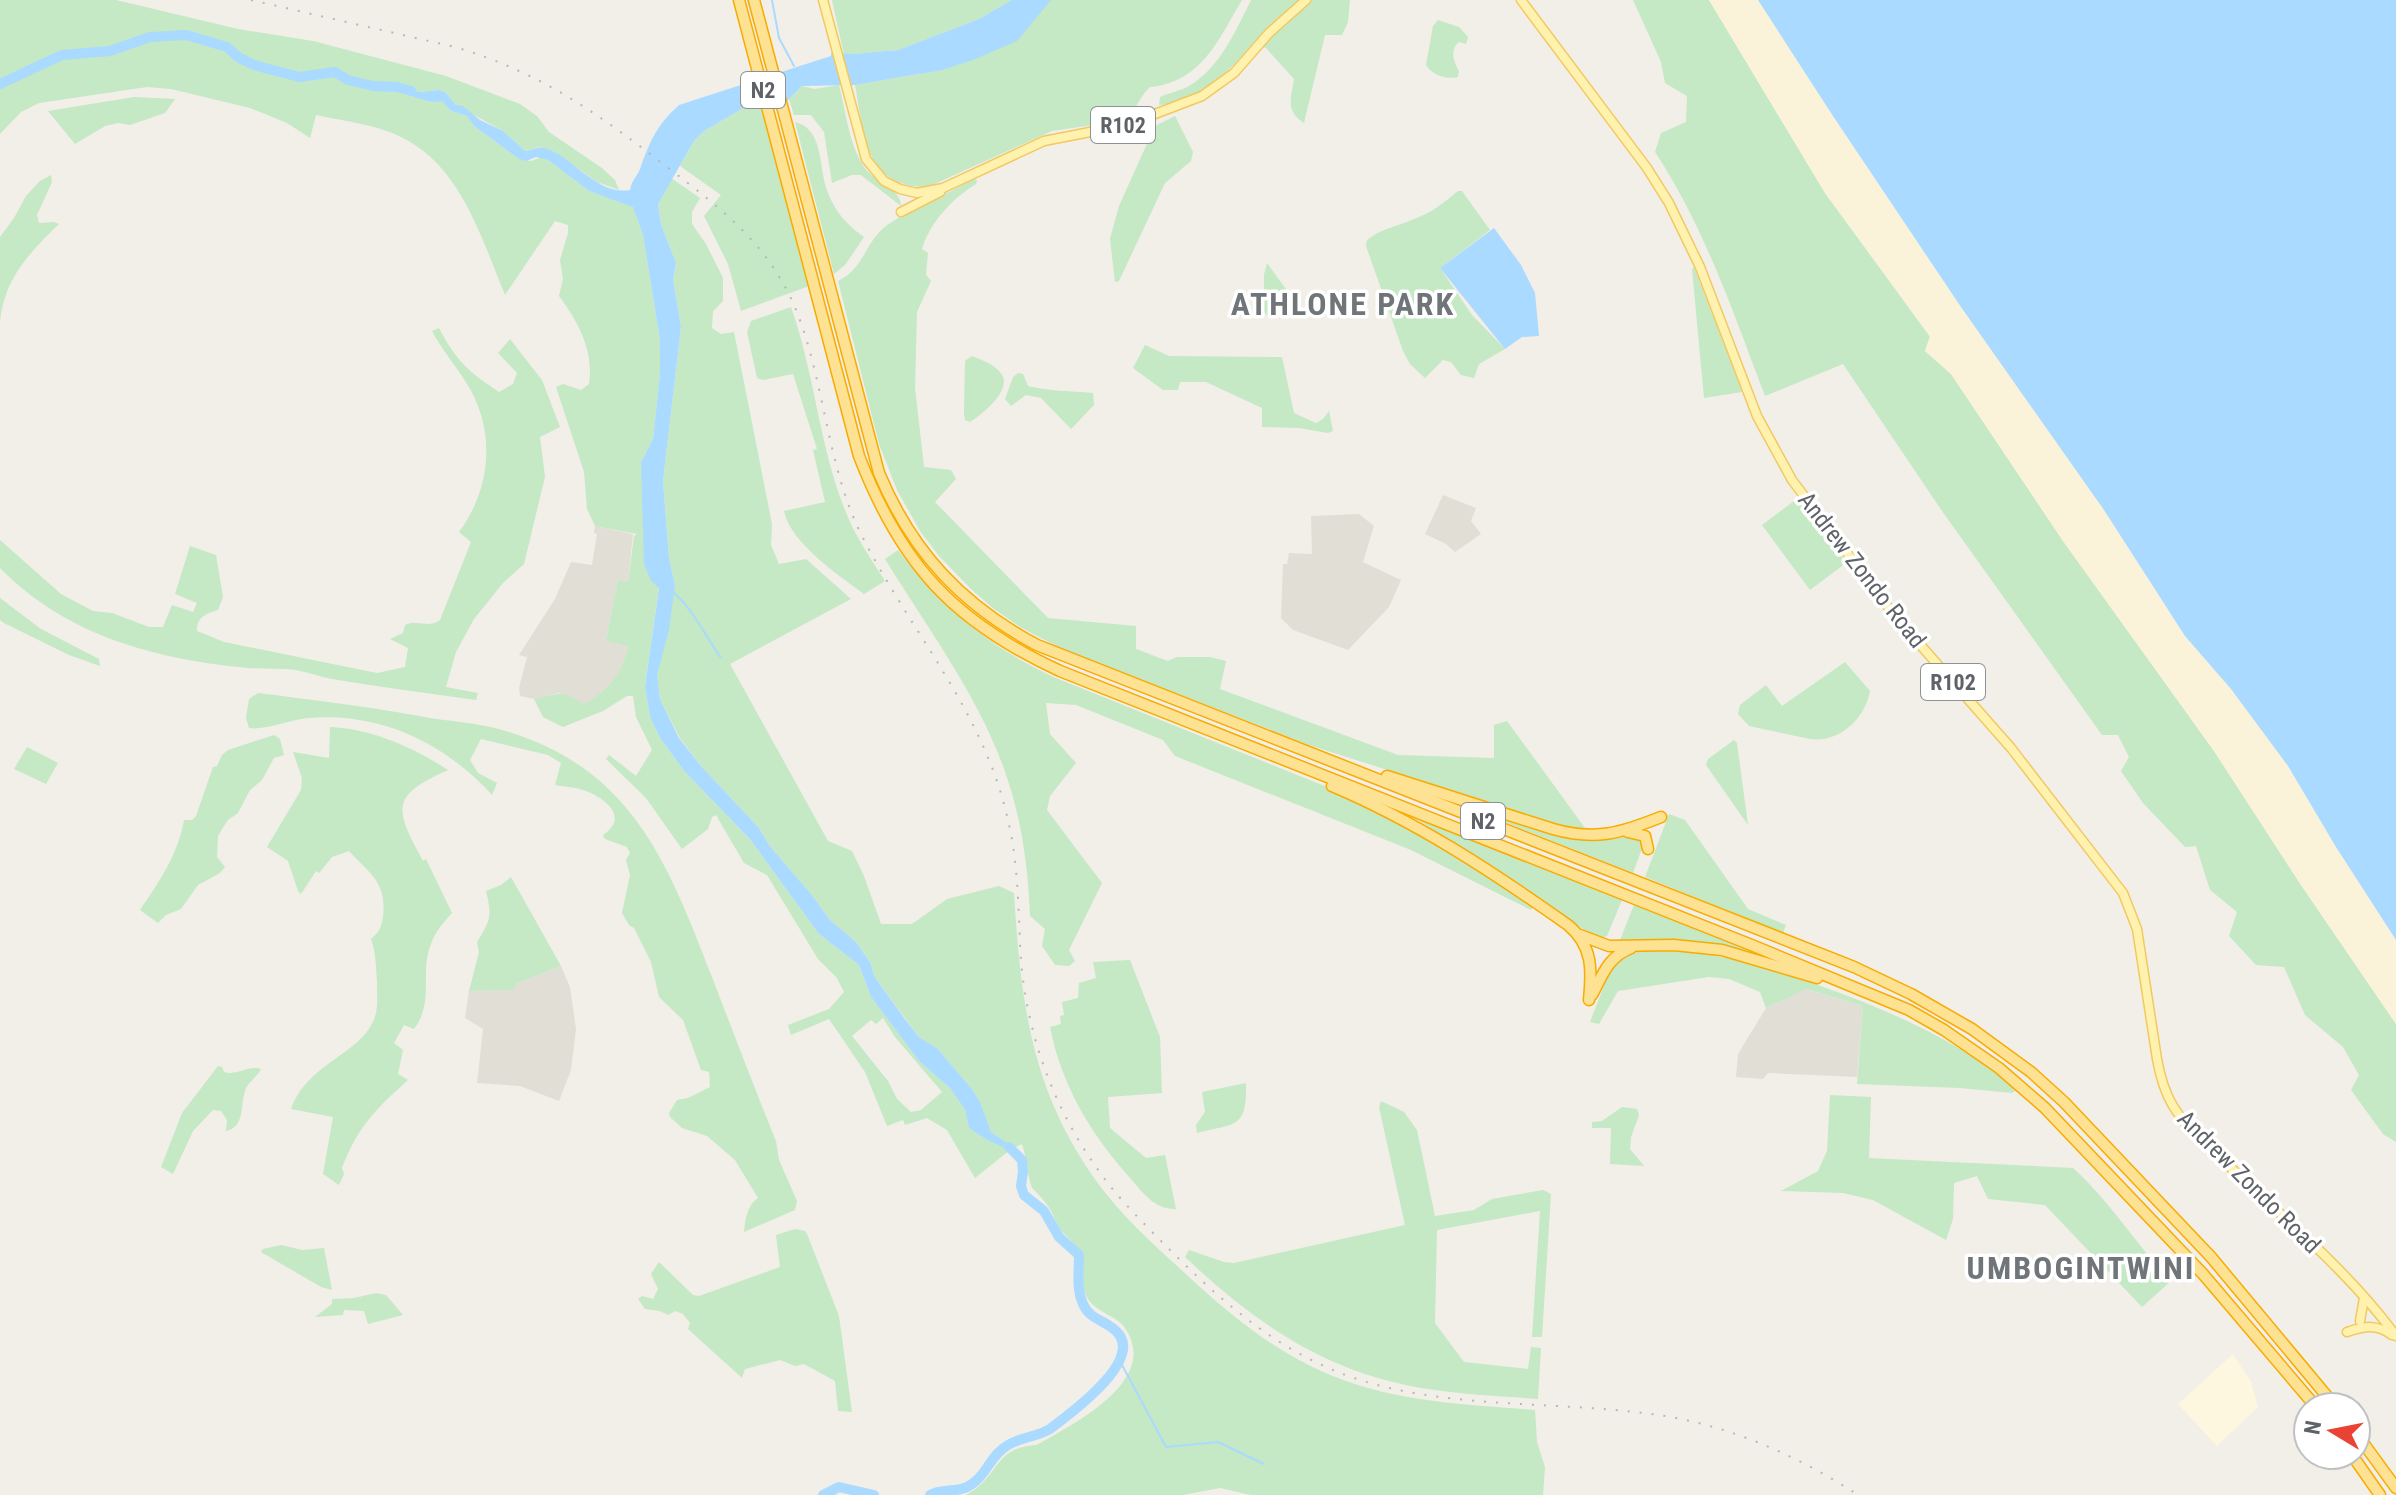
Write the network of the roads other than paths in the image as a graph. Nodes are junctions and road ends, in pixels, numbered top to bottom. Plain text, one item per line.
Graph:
1 (739, 0) edge
2 (754, 0) edge
3 (823, 0) edge
4 (1306, 0) edge
5 (1521, 0) edge
6 (943, 188) junction
7 (901, 212) dead end
8 (1316, 755) junction
9 (1293, 763) junction
10 (1661, 817) dead end
11 (1622, 832) junction
12 (1648, 849) dead end
13 (1580, 935) junction
14 (1633, 947) junction
15 (1865, 991) junction
16 (2364, 1298) junction
17 (2360, 1321) dead end
18 (2347, 1332) dead end
19 (2396, 1337) edge
20 (2302, 1391) edge
21 (2323, 1391) edge
22 (2372, 1455) edge
23 (2363, 1471) edge
24 (2396, 1488) edge
25 (2380, 1495) edge

1 - 9 highway, N2
2 - 8 highway, N2
3 - 6 main road, R102
4 - 6 main road, R102
5 - 16 main road, Andrew Zondo Road / R102
6 - 7 main road
8 - 11 highway
8 - 21 highway, N2
9 - 13 highway
9 - 15 highway, N2
10 - 11 highway
11 - 12 highway
13 - 14 highway
13 - 14 highway
14 - 15 highway
15 - 20 highway, N2
16 - 17 main road
16 - 19 main road, Andrew Zondo Road / R102
18 - 19 main road
22 - 24 highway
23 - 25 highway

